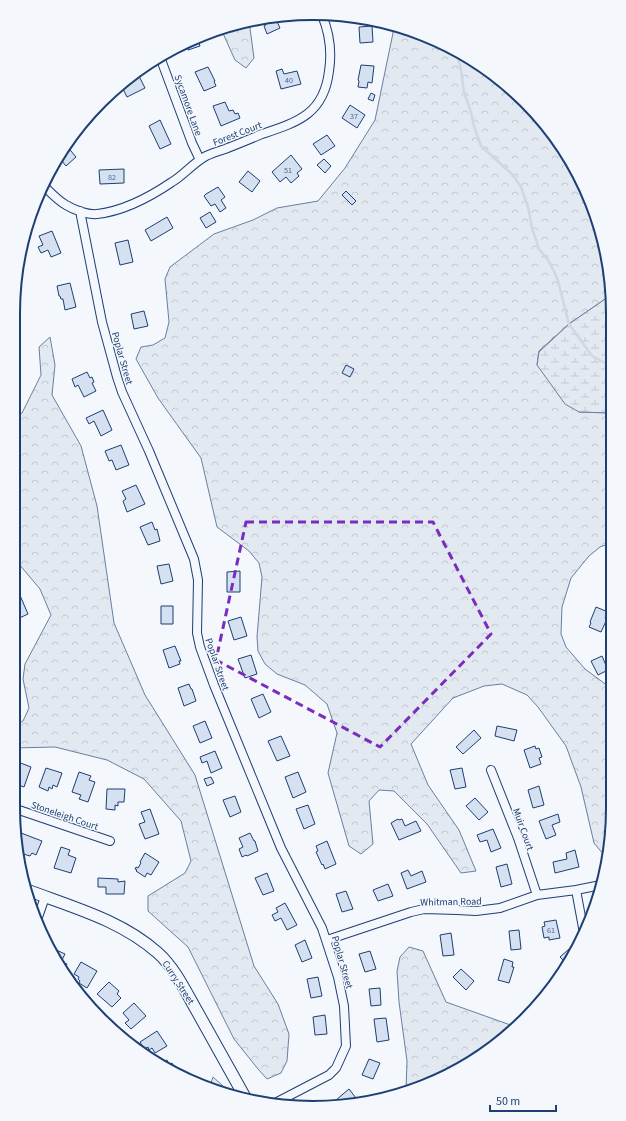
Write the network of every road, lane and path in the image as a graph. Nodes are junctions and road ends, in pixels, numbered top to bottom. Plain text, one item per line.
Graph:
1 (324, 21) edge
2 (162, 62) edge
3 (200, 160) junction
4 (47, 189) edge
5 (80, 211) junction
6 (491, 770) dead end
7 (20, 810) edge
8 (110, 841) dead end
9 (595, 886) edge
10 (576, 890) junction
11 (33, 892) edge
12 (537, 895) junction
13 (44, 897) junction
14 (39, 912) edge
15 (582, 924) edge
16 (327, 940) junction
17 (242, 1092) edge
18 (283, 1099) edge

1 - 3 street, Forest Court
2 - 3 street, Sycamore Lane
3 - 5 street, Forest Court
4 - 5 street
5 - 16 street, Poplar Street
6 - 12 street, Muir Court
7 - 8 street, Stoneleigh Court
9 - 10 street, Whitman Road
10 - 12 street, Whitman Road
10 - 15 street
11 - 13 street, Curry Street
12 - 16 street, Whitman Road
13 - 14 street
13 - 17 street, Curry Street
16 - 18 street, Poplar Street

